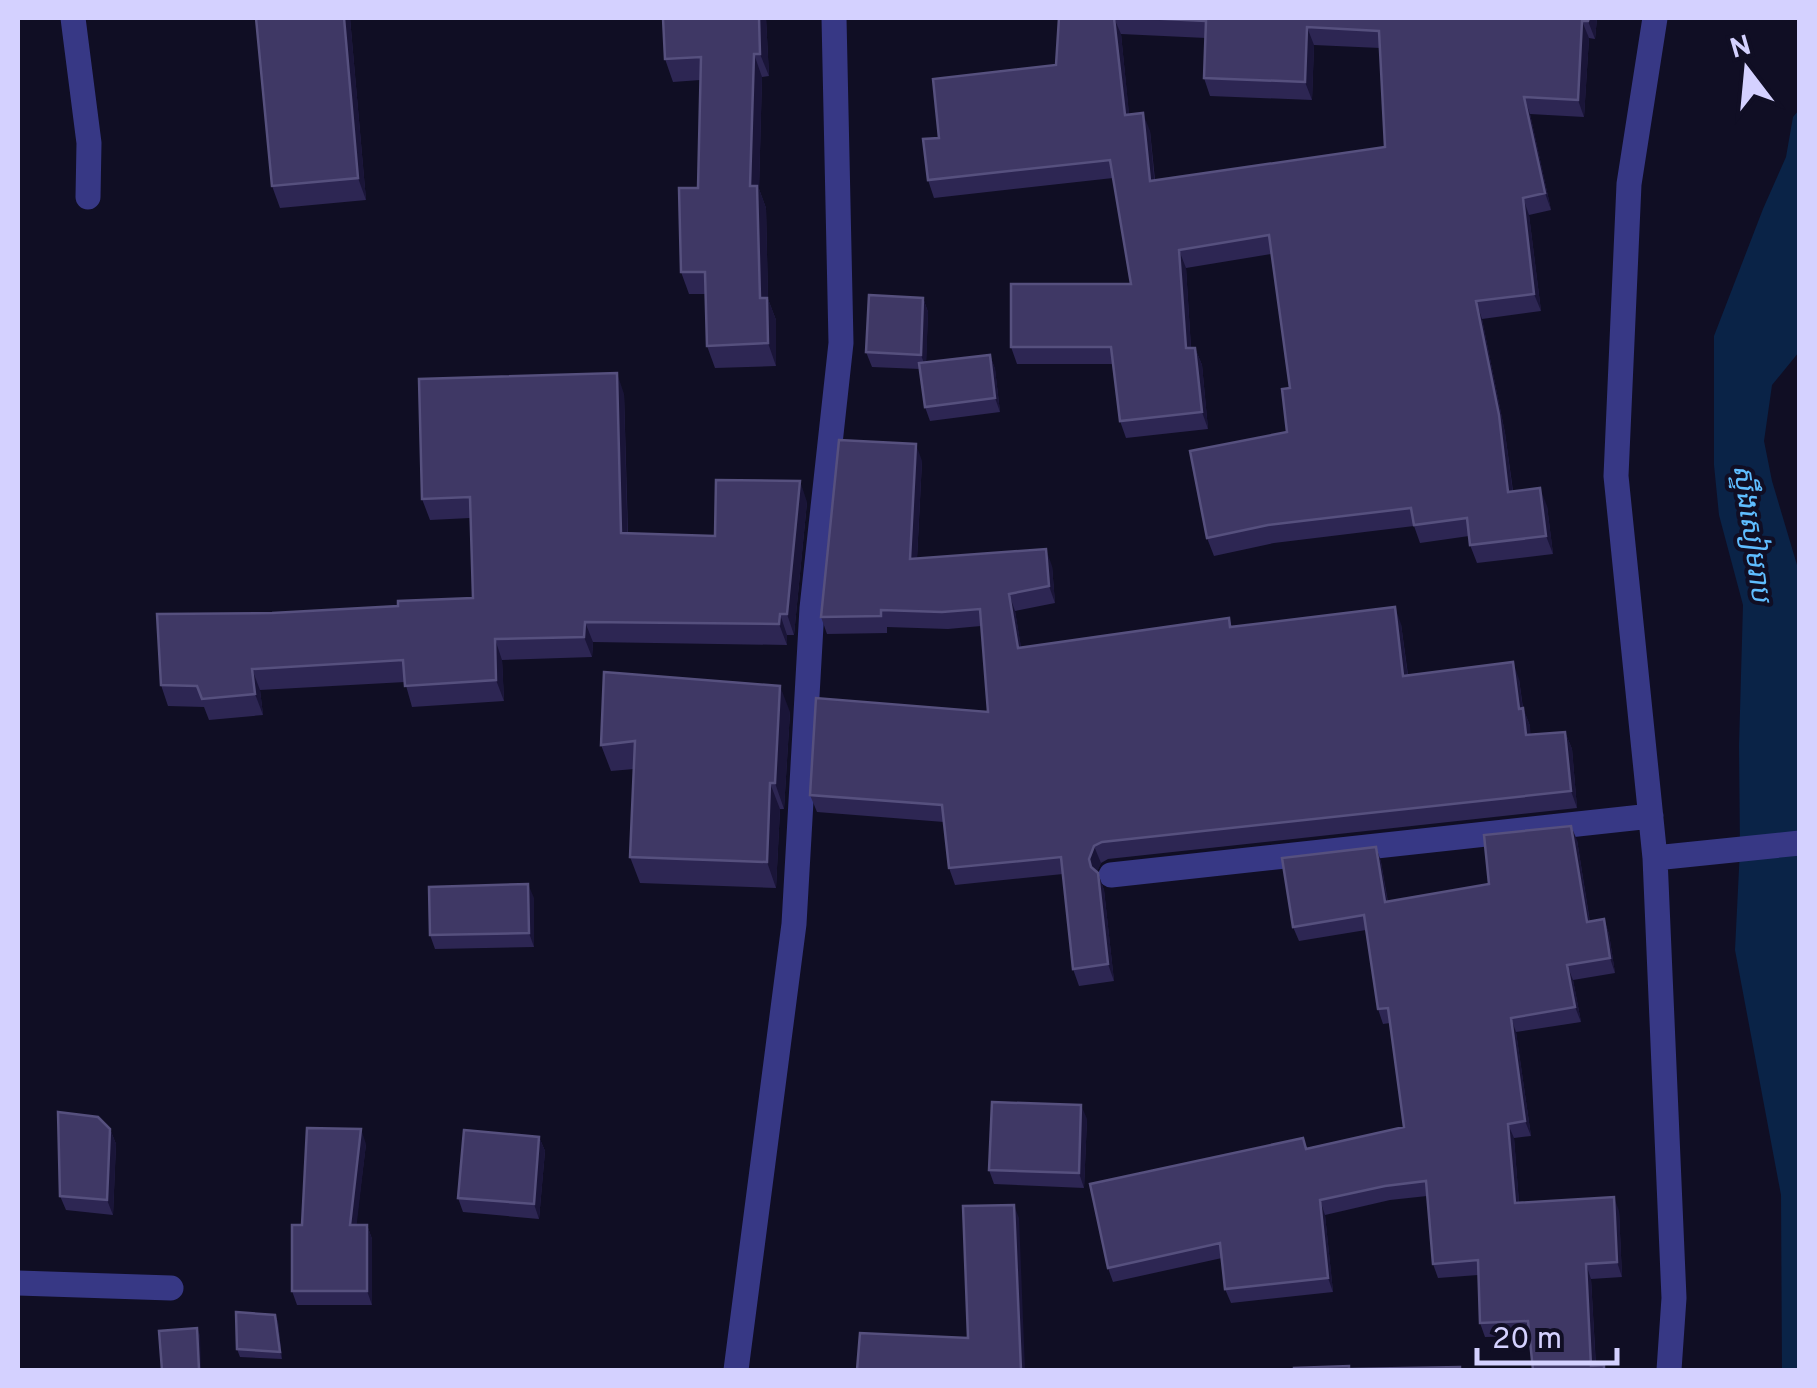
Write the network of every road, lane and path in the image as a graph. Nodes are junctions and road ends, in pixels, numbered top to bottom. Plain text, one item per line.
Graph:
1 (72, 18) edge
2 (834, 18) edge
3 (1655, 18) edge
4 (88, 197) dead end
5 (1651, 816) junction
6 (1800, 843) edge
7 (1655, 858) junction
8 (1111, 875) dead end
9 (18, 1283) edge
10 (171, 1288) dead end
11 (736, 1370) edge
12 (1669, 1370) edge

1 - 4 street
2 - 11 street
3 - 5 street
5 - 7 street
5 - 8 street
6 - 7 street
7 - 12 street
9 - 10 street

